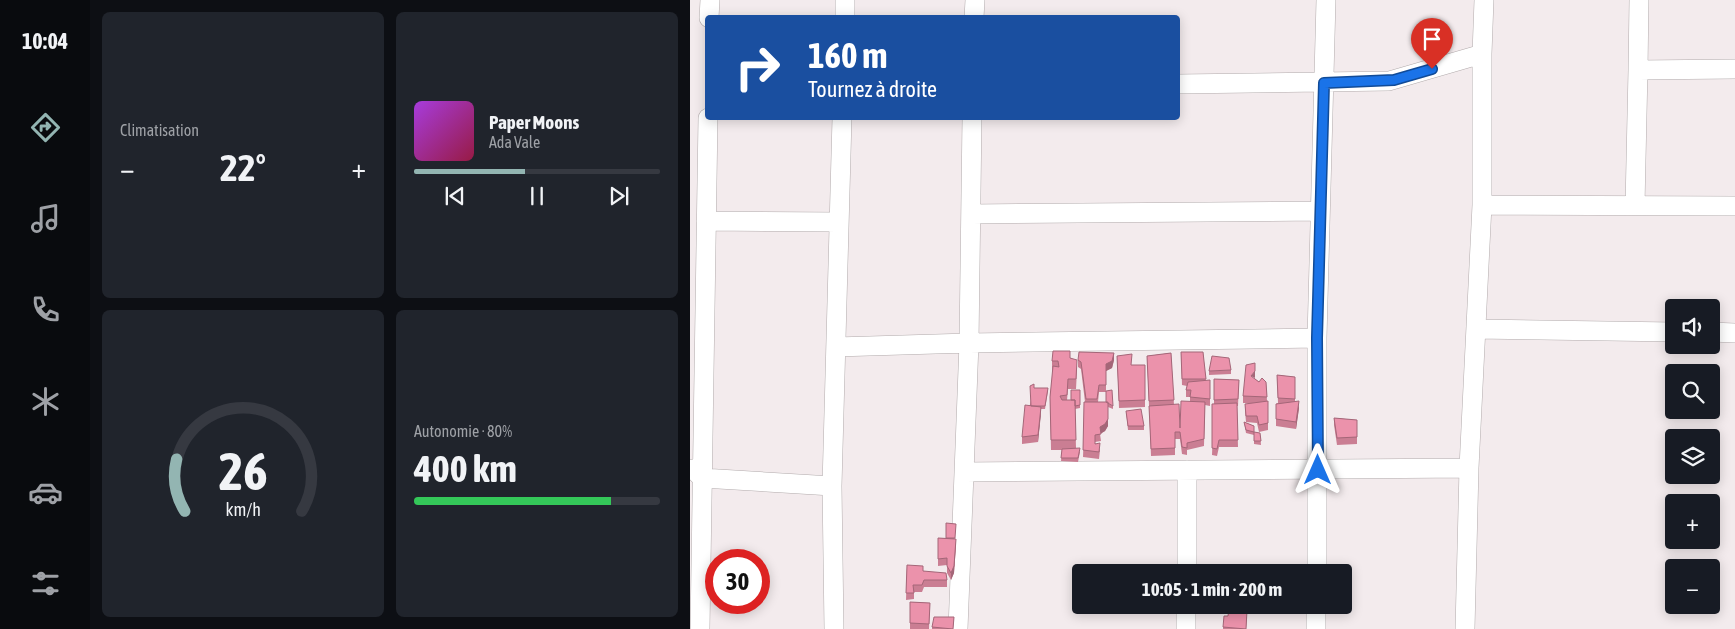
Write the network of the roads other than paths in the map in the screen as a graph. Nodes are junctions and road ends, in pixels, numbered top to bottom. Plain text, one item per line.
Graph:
1 (710, 0) edge
2 (846, 0) edge
3 (975, 0) edge
4 (1326, 0) edge
5 (1484, 0) edge
6 (1638, 0) edge
7 (709, 15) edge
8 (845, 15) edge
9 (974, 15) edge
10 (1482, 54) junction
11 (1735, 69) edge
12 (1638, 70) junction
13 (1324, 83) junction
14 (1180, 84) edge
15 (708, 120) edge
16 (842, 120) edge
17 (972, 120) edge
18 (1482, 205) junction
19 (1635, 205) junction
20 (1735, 206) edge
21 (1320, 211) junction
22 (972, 214) junction
23 (706, 221) junction
24 (839, 222) junction
25 (1476, 329) junction
26 (1665, 332) edge
27 (1720, 332) edge
28 (1735, 333) edge
29 (1317, 338) junction
30 (969, 343) junction
31 (836, 347) junction
32 (1469, 468) junction
33 (1187, 470) junction
34 (1318, 470) junction
35 (696, 472) edge
36 (965, 472) junction
37 (832, 486) junction
38 (1187, 564) edge
39 (1317, 564) edge
40 (695, 609) edge
41 (1186, 614) edge
42 (1316, 614) edge
43 (700, 629) edge
44 (834, 629) edge
45 (958, 629) edge
46 (1186, 629) edge
47 (1316, 629) edge
48 (1465, 629) edge

1 - 7 street
2 - 8 street
3 - 9 street
4 - 13 street
5 - 10 street
6 - 12 street
10 - 13 street
10 - 18 street
11 - 12 street
12 - 19 street
13 - 14 street
13 - 21 street
15 - 23 street
16 - 24 street
17 - 22 street
18 - 19 street
18 - 25 street
19 - 20 street
21 - 22 street
21 - 29 street
22 - 30 street
23 - 24 street
23 - 35 street
24 - 31 street
25 - 26 street
25 - 32 street
27 - 28 street
29 - 30 street
29 - 34 street
30 - 31 street
30 - 36 street
31 - 37 street
32 - 34 street
32 - 48 street
33 - 34 street
33 - 36 street
33 - 38 street
34 - 39 street
35 - 37 street
35 - 40 street
36 - 45 street
37 - 44 street
40 - 43 street
41 - 46 street
42 - 47 street

